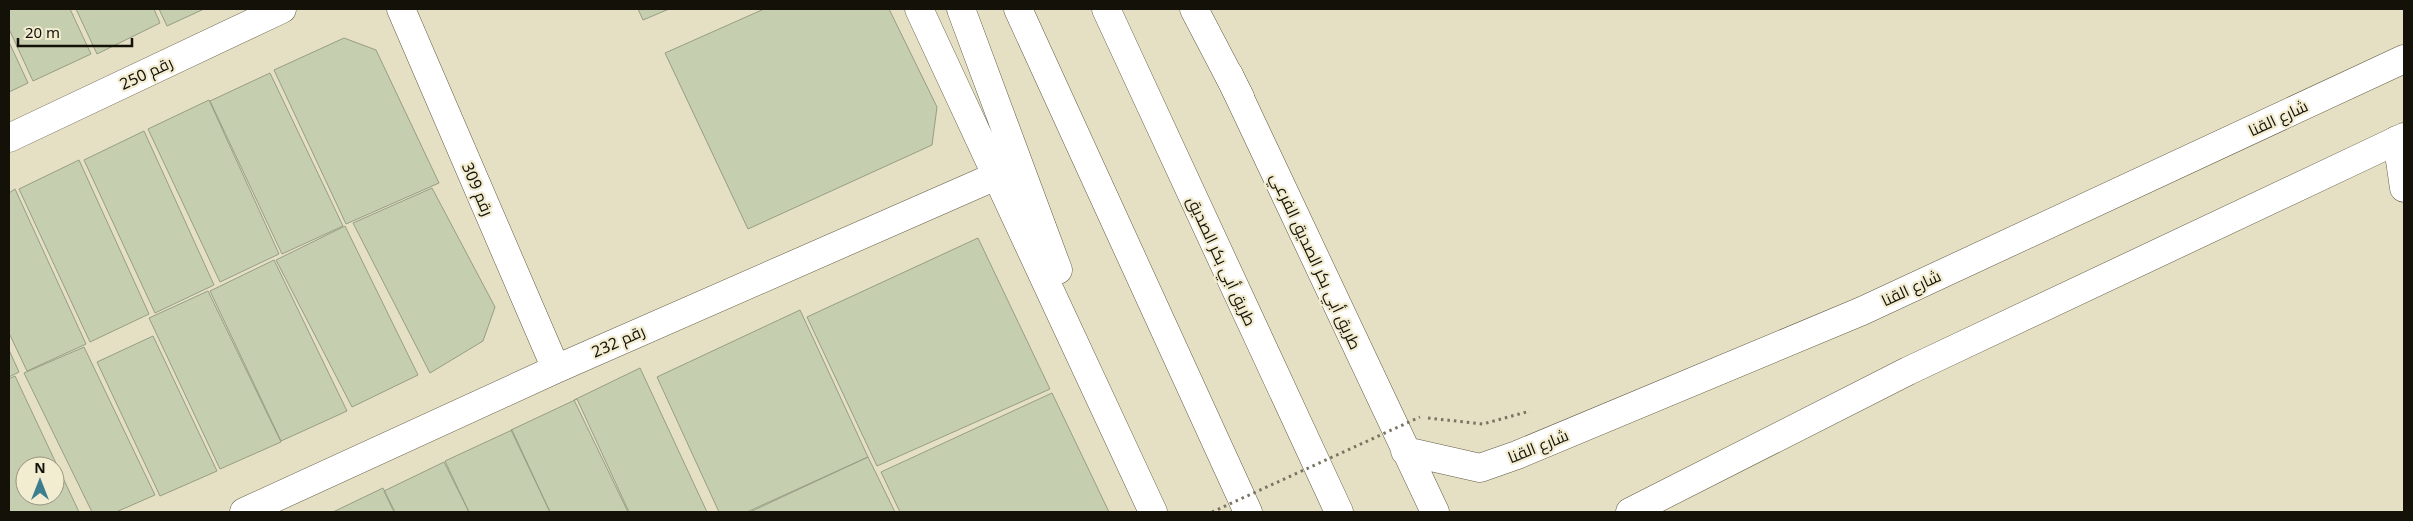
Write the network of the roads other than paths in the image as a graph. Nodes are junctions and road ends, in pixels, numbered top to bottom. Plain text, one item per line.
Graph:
1 (282, 9) edge
2 (401, 9) edge
3 (919, 9) edge
4 (961, 9) edge
5 (1018, 9) edge
6 (1106, 9) edge
7 (1194, 9) edge
8 (1199, 9) edge
9 (2404, 59) edge
10 (1240, 97) junction
11 (9, 138) edge
12 (2402, 141) edge
13 (996, 176) junction
14 (2404, 188) edge
15 (556, 369) junction
16 (1122, 442) junction
17 (1405, 451) junction
18 (244, 512) edge
19 (1153, 512) edge
20 (1248, 512) edge
21 (1338, 512) edge
22 (1435, 512) edge
23 (1630, 512) edge

1 - 11 street, رقم 250
2 - 15 street, رقم 309
3 - 13 street
4 - 16 street
5 - 20 street
6 - 21 street, طريق أبي بكر الصديق
7 - 10 street
8 - 10 street, طريق أبي بكر الصديق الفرعي
9 - 17 street, شارع القنا
10 - 17 street, طريق أبي بكر الصديق الفرعي
12 - 14 street
12 - 23 street
13 - 15 street, رقم 232
13 - 16 street
15 - 18 street, رقم 232
16 - 19 street
17 - 22 street, طريق أبي بكر الصديق الفرعي

